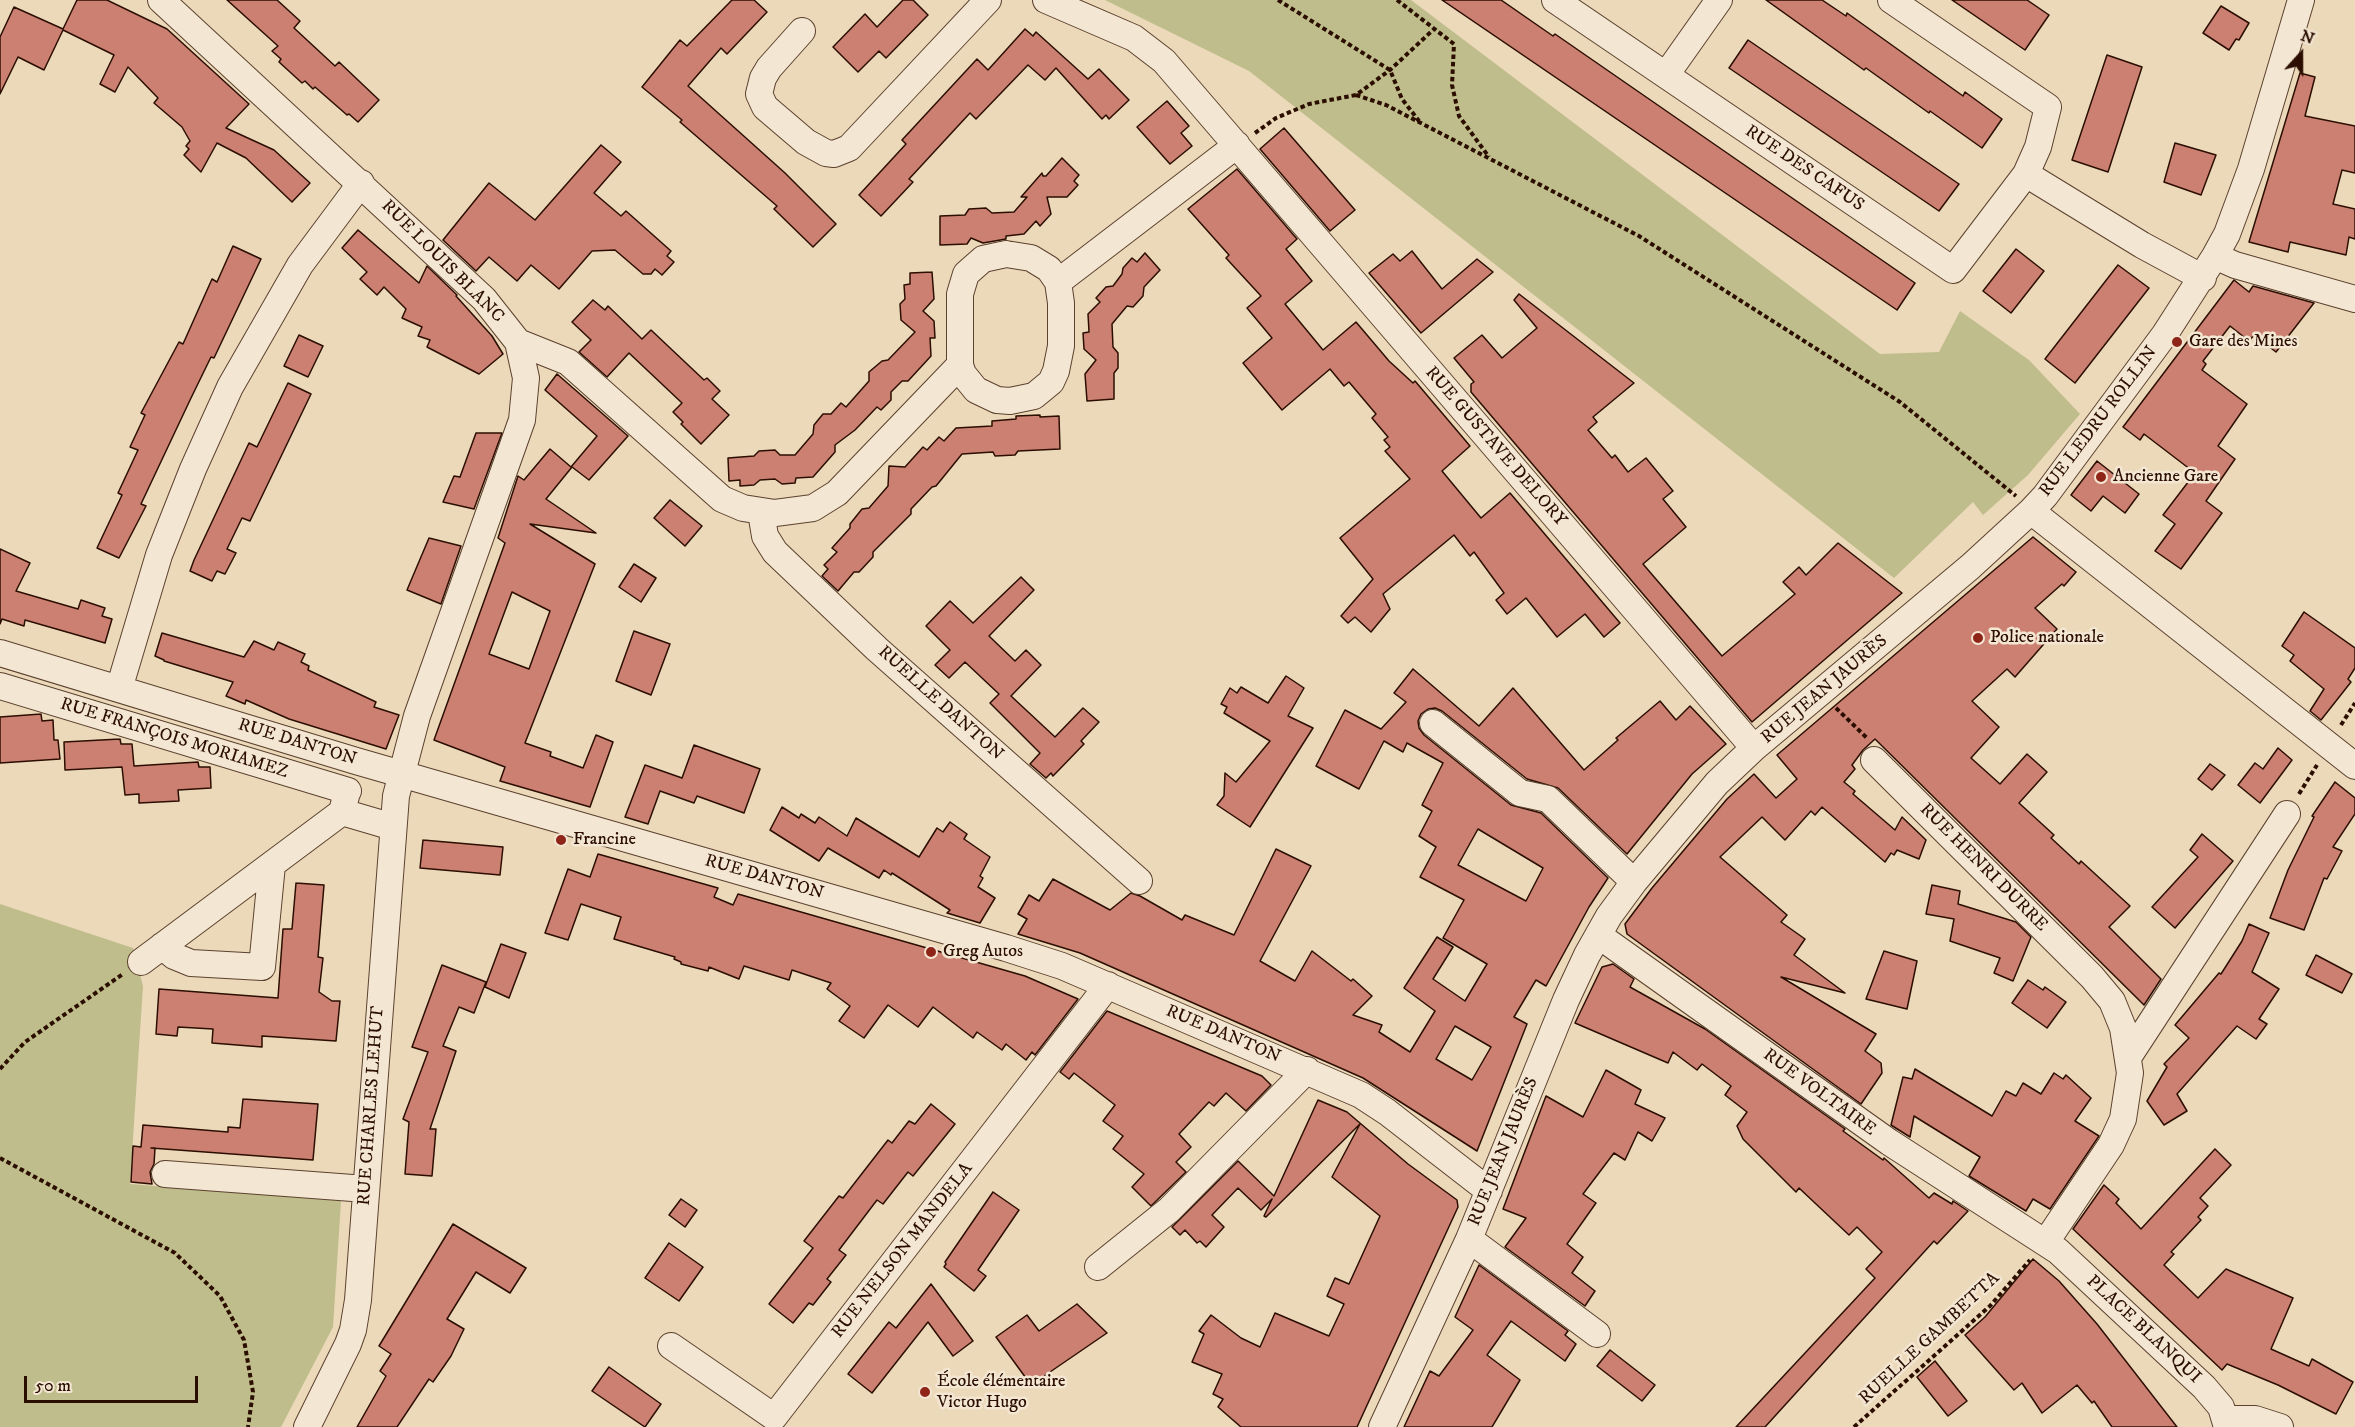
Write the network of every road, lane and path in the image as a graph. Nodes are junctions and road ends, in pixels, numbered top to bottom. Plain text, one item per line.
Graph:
1 (161, 0) edge
2 (988, 0) edge
3 (1046, 0) edge
4 (1278, 0) edge
5 (1396, 0) edge
6 (1555, 0) edge
7 (1719, 0) edge
8 (1891, 0) edge
9 (2301, 0) edge
10 (1434, 29) junction
11 (802, 31) dead end
12 (1390, 70) junction
13 (1666, 75) junction
14 (1356, 95) junction
15 (1420, 123) junction
16 (1237, 145) junction
17 (1489, 158) junction
18 (2026, 174) junction
19 (361, 183) junction
20 (2215, 256) junction
21 (1068, 275) junction
22 (2202, 278) junction
23 (2355, 299) edge
24 (518, 342) junction
25 (960, 365) junction
26 (2009, 488) dead end
27 (761, 512) junction
28 (2031, 512) junction
29 (0, 653) edge
30 (0, 686) edge
31 (119, 689) junction
32 (1820, 693) junction
33 (2355, 703) edge
34 (1433, 723) dead end
35 (2332, 739) junction
36 (1754, 748) junction
37 (1874, 760) joint
38 (356, 761) junction
39 (2355, 766) edge
40 (400, 774) junction
41 (345, 802) junction
42 (2287, 814) joint
43 (393, 827) junction
44 (272, 865) junction
45 (1139, 881) dead end
46 (1634, 882) junction
47 (1598, 935) junction
48 (162, 946) junction
49 (141, 962) joint
50 (1107, 986) junction
51 (2129, 1056) junction
52 (0, 1069) edge
53 (1307, 1070) junction
54 (0, 1158) edge
55 (165, 1174) dead end
56 (366, 1189) junction
57 (1489, 1191) junction
58 (1469, 1239) junction
59 (2046, 1242) junction
60 (1098, 1268) dead end
61 (1597, 1334) dead end
62 (671, 1346) dead end
63 (2227, 1423) edge
64 (248, 1427) edge
65 (307, 1427) edge
66 (1382, 1427) edge
67 (1854, 1427) edge
68 (2280, 1427) edge

1 - 19 street, RUE LOUIS BLANC
2 - 11 street
3 - 16 street, RUE GUSTAVE DELORY
4 - 12 path
5 - 10 path
6 - 13 street, RUE DES CAFUS
7 - 13 street
8 - 18 street
9 - 20 street, RUE LEDRU ROLLIN
10 - 12 path
10 - 17 path
12 - 14 path
12 - 15 path
13 - 18 street, RUE DES CAFUS
14 - 15 path
14 - 16 path
15 - 17 path
16 - 21 street
16 - 36 street, RUE GUSTAVE DELORY
17 - 26 path
18 - 22 street
19 - 24 street, RUE LOUIS BLANC
19 - 31 street
20 - 22 street, RUE LEDRU ROLLIN
20 - 23 street
21 - 25 street
21 - 25 street
22 - 28 street, RUE LEDRU ROLLIN
24 - 27 street
24 - 40 street, RUE LOUIS BLANC
25 - 27 street
27 - 45 street, RUELLE DANTON
28 - 32 street, RUE JEAN JAURÈS
28 - 35 street
29 - 31 street, RUE DANTON
30 - 41 street, RUE FRANÇOIS MORIAMEZ
31 - 38 street, RUE DANTON
32 - 36 street, RUE JEAN JAURÈS
32 - 37 path
33 - 35 path
34 - 46 street
35 - 39 street
35 - 42 path
36 - 46 street, RUE JEAN JAURÈS
37 - 51 street, RUE HENRI DURRE
38 - 40 street, RUE DANTON
38 - 41 street
40 - 43 street, RUE CHARLES LEHUT
40 - 50 street, RUE DANTON
41 - 43 street, RUE FRANÇOIS MORIAMEZ
41 - 44 street
42 - 51 street
43 - 56 street, RUE CHARLES LEHUT
44 - 48 street
44 - 48 street
46 - 47 street, RUE JEAN JAURÈS
47 - 57 street, RUE JEAN JAURÈS
47 - 59 street, RUE VOLTAIRE
48 - 49 street
49 - 52 path
50 - 53 street, RUE DANTON
50 - 62 street, RUE NELSON MANDELA
51 - 59 street, RUE HENRI DURRE
53 - 57 street, RUE DANTON
53 - 60 street
54 - 64 path
55 - 56 street
56 - 65 street, RUE CHARLES LEHUT
57 - 58 street, RUE JEAN JAURÈS
58 - 61 street
58 - 66 street, RUE JEAN JAURÈS
59 - 63 street, PLACE BLANQUI
59 - 67 path, RUELLE GAMBETTA
63 - 68 street

